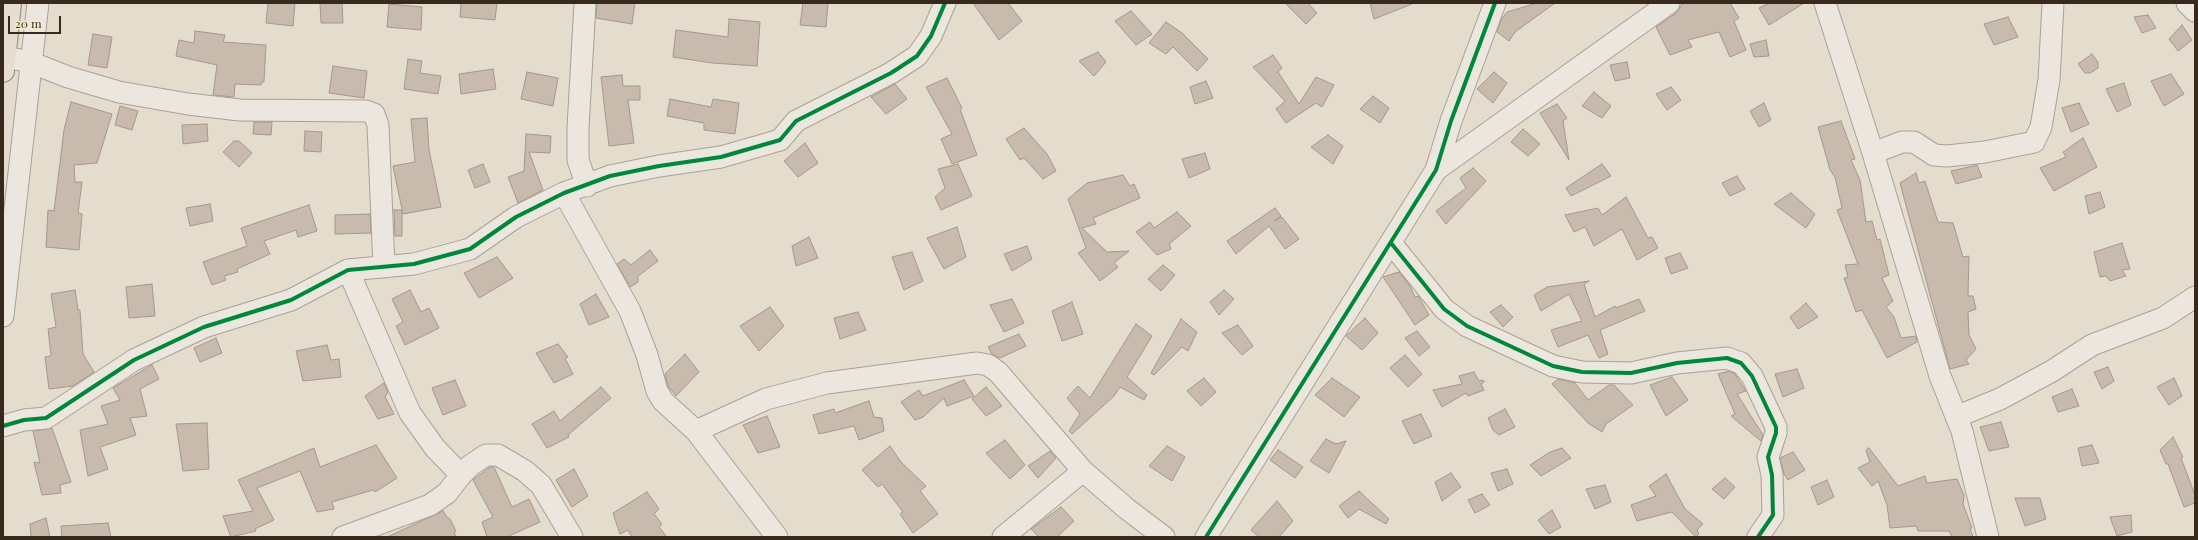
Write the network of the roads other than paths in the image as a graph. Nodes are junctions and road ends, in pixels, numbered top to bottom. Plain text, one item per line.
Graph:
1 (10, 3) edge
2 (38, 3) edge
3 (585, 3) edge
4 (945, 3) edge
5 (1495, 3) edge
6 (1669, 3) edge
7 (1825, 3) edge
8 (2053, 3) edge
9 (2187, 3) edge
10 (2195, 11) edge
11 (30, 62) junction
12 (4, 64) edge
13 (1873, 153) junction
14 (1436, 170) junction
15 (587, 186) junction
16 (564, 194) junction
17 (1391, 243) junction
18 (384, 266) junction
19 (348, 270) junction
20 (2195, 297) edge
21 (3, 316) edge
22 (1956, 417) junction
23 (3, 426) edge
24 (696, 431) junction
25 (1083, 471) junction
26 (461, 475) junction
27 (343, 537) edge
28 (572, 537) edge
29 (777, 537) edge
30 (1003, 537) edge
31 (1164, 537) edge
32 (1206, 537) edge
33 (1758, 537) edge
34 (1988, 537) edge

1 - 12 main road
2 - 11 street
3 - 15 street
4 - 15 street
5 - 14 street
6 - 14 street
7 - 13 street
8 - 13 street
9 - 10 street
11 - 12 street
11 - 18 street
11 - 21 street
13 - 22 street
14 - 17 street
15 - 16 street
16 - 18 street
16 - 24 street
17 - 32 street
17 - 33 street
18 - 19 street
19 - 23 street
19 - 26 street
20 - 22 street
22 - 34 street
24 - 25 street
24 - 29 street
25 - 30 street
25 - 31 street
26 - 27 street
26 - 28 street

